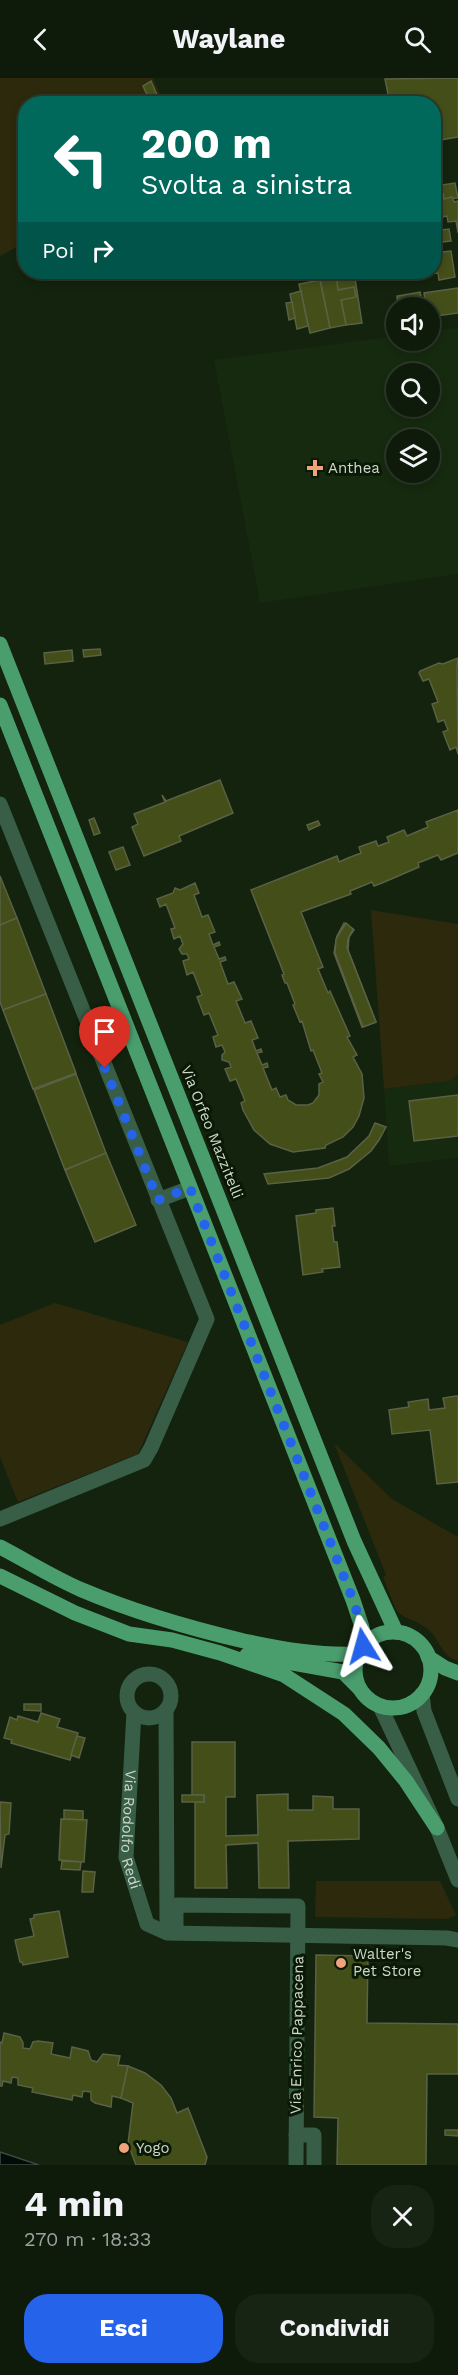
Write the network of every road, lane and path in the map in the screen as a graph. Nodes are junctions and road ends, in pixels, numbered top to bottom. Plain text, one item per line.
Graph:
1 (0, 644) edge
2 (0, 705) edge
3 (0, 804) edge
4 (116, 937) junction
5 (94, 946) junction
6 (132, 978) junction
7 (111, 987) junction
8 (190, 1188) junction
9 (158, 1200) junction
10 (0, 1519) edge
11 (0, 1548) edge
12 (0, 1576) edge
13 (396, 1632) junction
14 (361, 1650) junction
15 (220, 1653) junction
16 (428, 1657) junction
17 (458, 1675) edge
18 (359, 1689) junction
19 (424, 1690) junction
20 (380, 1706) junction
21 (166, 1710) junction
22 (134, 1712) junction
23 (458, 1799) edge
24 (437, 1828) junction
25 (458, 1880) edge
26 (172, 1933) junction
27 (298, 1935) junction
28 (458, 1940) edge
29 (296, 2135) junction
30 (296, 2165) edge
31 (314, 2165) edge

1 - 4 main road, Via Orfeo Mazzitelli
2 - 5 main road
3 - 9 street
4 - 5 main road
4 - 6 main road, Via Orfeo Mazzitelli
5 - 7 main road
6 - 7 main road
6 - 13 main road, Via Orfeo Mazzitelli
7 - 8 main road
8 - 9 street
8 - 14 main road
9 - 10 street
11 - 14 main road
12 - 15 main road
13 - 14 main road
13 - 16 main road
14 - 18 main road
15 - 18 main road
15 - 24 main road
16 - 17 main road
16 - 19 main road
17 - 19 main road
18 - 20 main road
19 - 20 main road
19 - 23 street
20 - 24 street
21 - 22 street
21 - 22 street, Via Rodolfo Redi
21 - 26 street, Via Rodolfo Redi
22 - 26 street, Via Rodolfo Redi
24 - 25 street
26 - 27 street
26 - 27 street
27 - 28 street
27 - 29 street, Via Enrico Pappacena
29 - 30 street, Via Enrico Pappacena
29 - 31 street, Via Enrico Pappacena

